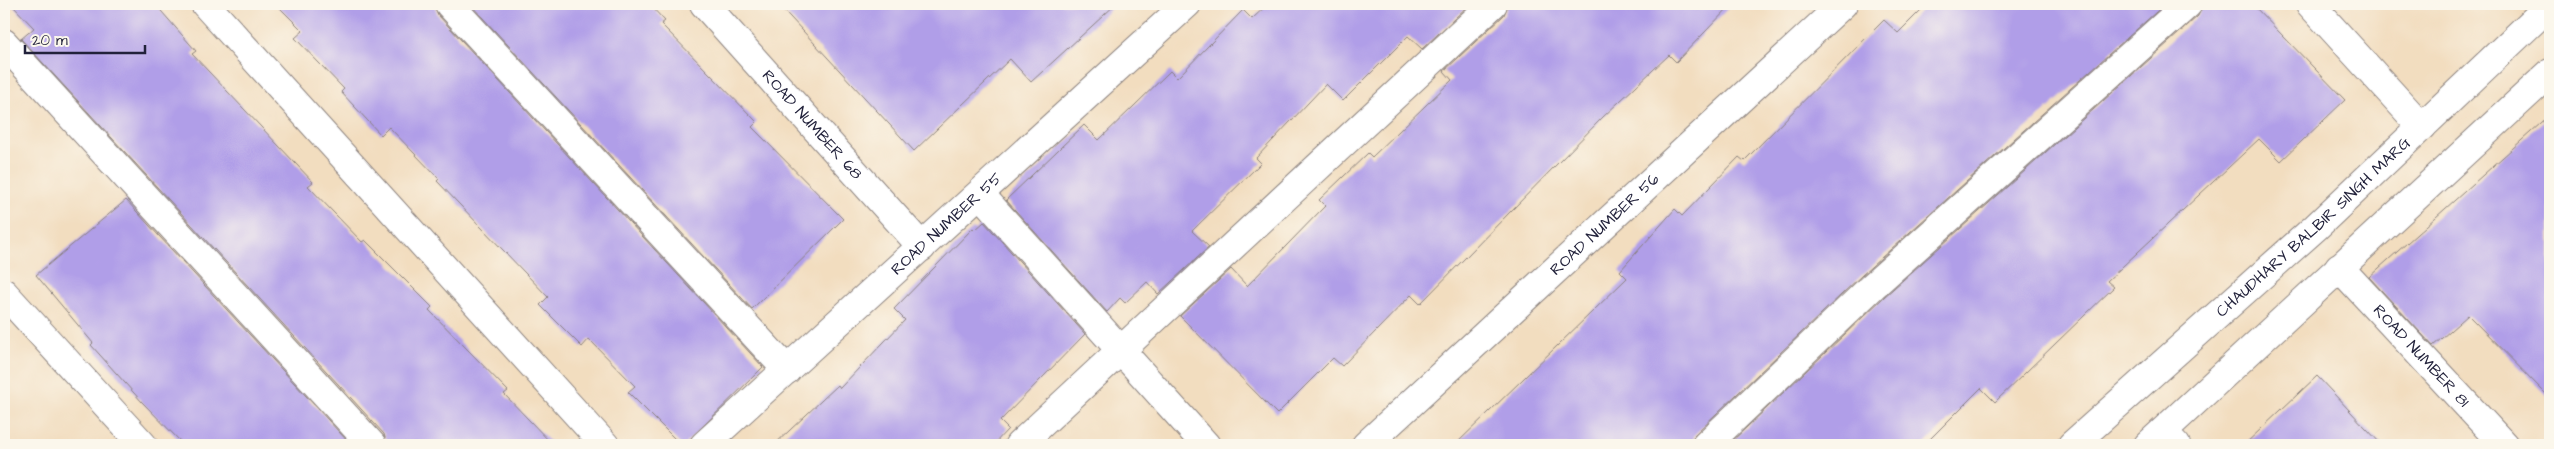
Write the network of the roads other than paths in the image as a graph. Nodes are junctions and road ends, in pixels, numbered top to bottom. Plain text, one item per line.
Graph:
1 (205, 4) edge
2 (449, 4) edge
3 (704, 4) edge
4 (1493, 4) edge
5 (1843, 4) edge
6 (2188, 4) edge
7 (2310, 4) edge
8 (1182, 6) edge
9 (2550, 6) edge
10 (4, 43) edge
11 (2550, 73) edge
12 (2422, 126) junction
13 (980, 194) junction
14 (922, 247) junction
15 (2339, 267) junction
16 (4, 293) edge
17 (1121, 350) junction
18 (787, 370) junction
19 (2162, 441) edge
20 (143, 445) edge
21 (372, 445) edge
22 (605, 445) edge
23 (704, 445) edge
24 (1019, 445) edge
25 (1206, 445) edge
26 (1366, 445) edge
27 (1706, 445) edge
28 (2072, 445) edge
29 (2504, 445) edge

1 - 22 street
2 - 18 street
3 - 14 street, ROAD NUMBER 68
4 - 17 street
5 - 26 street, ROAD NUMBER 56
6 - 27 street
7 - 12 street
8 - 13 street, ROAD NUMBER 55
9 - 12 street, CHAUDHARY BALBIR SINGH MARG
10 - 21 street
11 - 15 street
12 - 28 street, CHAUDHARY BALBIR SINGH MARG
13 - 14 street, ROAD NUMBER 55
13 - 17 street
14 - 18 street, ROAD NUMBER 55
15 - 19 street
15 - 29 street, ROAD NUMBER 81
16 - 20 street
17 - 24 street
17 - 25 street
18 - 23 street, ROAD NUMBER 55

